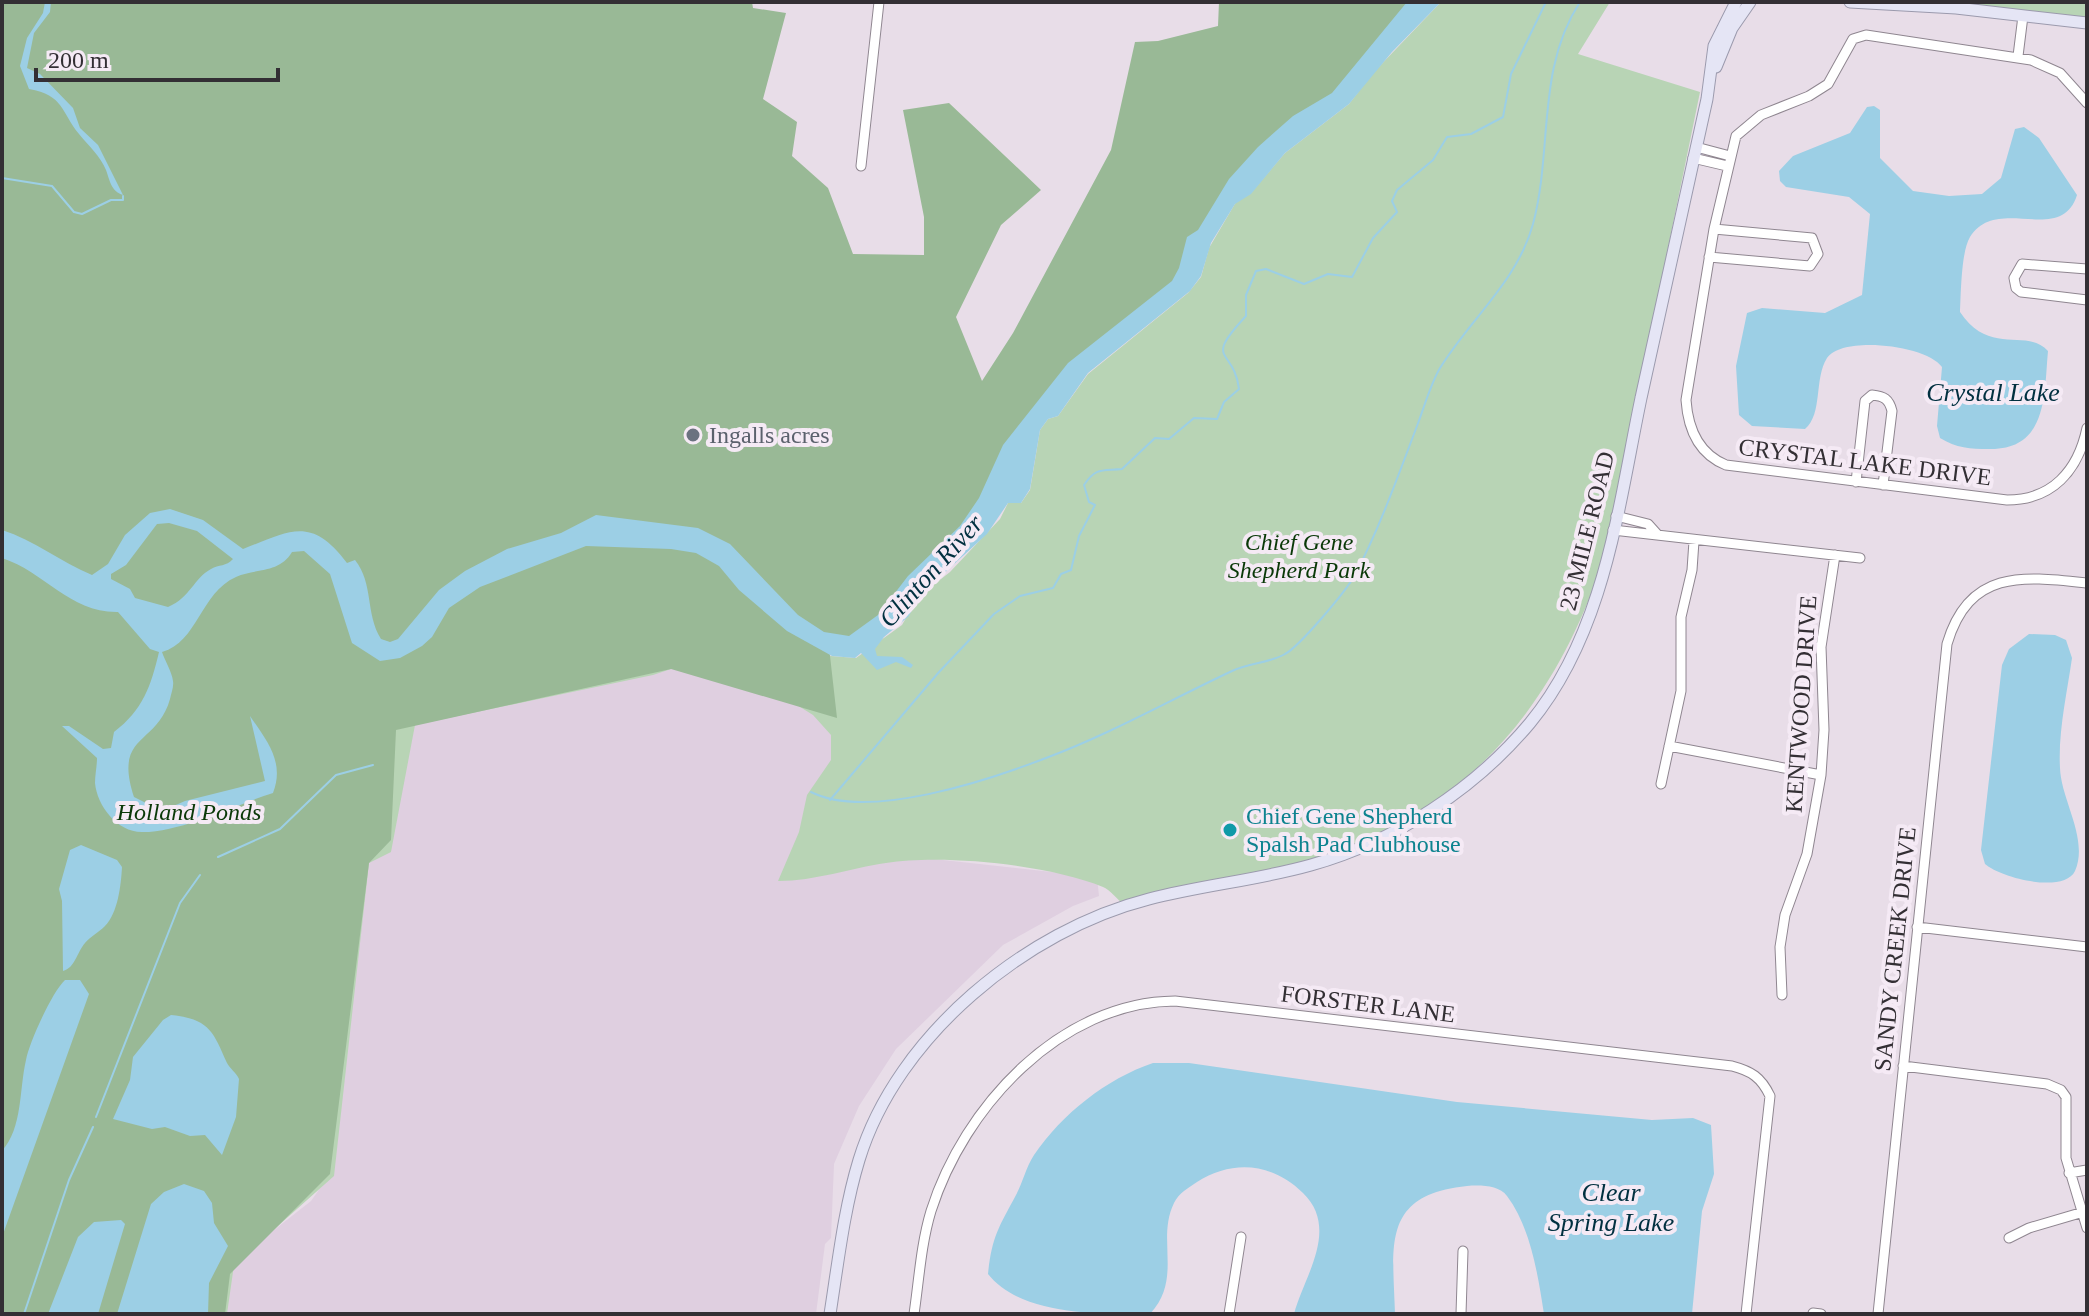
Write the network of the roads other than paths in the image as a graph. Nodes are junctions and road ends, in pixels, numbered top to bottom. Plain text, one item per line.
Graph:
1 (879, 2) edge
2 (1736, 2) edge
3 (1750, 2) edge
4 (1850, 2) edge
5 (1884, 2) edge
6 (2023, 16) junction
7 (2087, 23) edge
8 (2018, 56) junction
9 (1712, 70) junction
10 (2087, 103) edge
11 (1695, 152) junction
12 (1729, 161) junction
13 (861, 166) dead end
14 (1714, 229) junction
15 (1709, 257) junction
16 (2087, 269) edge
17 (2087, 300) edge
18 (2087, 428) edge
19 (1856, 482) junction
20 (1883, 485) junction
21 (1616, 516) junction
22 (1613, 530) junction
23 (1657, 534) junction
24 (1694, 541) junction
25 (1835, 555) junction
26 (1860, 558) dead end
27 (2087, 583) edge
28 (1669, 746) junction
29 (1821, 775) junction
30 (1661, 784) dead end
31 (1917, 927) junction
32 (2087, 947) edge
33 (1782, 995) dead end
34 (1903, 1066) junction
35 (2087, 1170) edge
36 (2069, 1173) junction
37 (2080, 1213) junction
38 (2087, 1228) edge
39 (1241, 1237) dead end
40 (2009, 1238) dead end
41 (1463, 1251) dead end
42 (1813, 1313) edge
43 (830, 1314) edge
44 (914, 1314) edge
45 (1229, 1314) edge
46 (1461, 1314) edge
47 (1746, 1314) edge
48 (1821, 1314) edge
49 (1878, 1314) edge

1 - 13 street
2 - 9 main road, 23 MILE ROAD
3 - 9 main road, 23 MILE ROAD
4 - 5 main road
5 - 6 main road
6 - 7 main road
6 - 8 street
8 - 10 street, CRYSTAL LAKE DRIVE
8 - 12 street, CRYSTAL LAKE DRIVE
9 - 11 main road, 23 MILE ROAD
11 - 12 street
11 - 21 main road, 23 MILE ROAD
12 - 14 street, CRYSTAL LAKE DRIVE
14 - 15 street, CRYSTAL LAKE DRIVE
14 - 15 street
15 - 19 street, CRYSTAL LAKE DRIVE
16 - 17 street
18 - 20 street, CRYSTAL LAKE DRIVE
19 - 20 street, CRYSTAL LAKE DRIVE
19 - 20 street
21 - 22 main road, 23 MILE ROAD
21 - 23 street
22 - 23 street
22 - 43 main road, 23 MILE ROAD
23 - 24 street
24 - 25 street
24 - 28 street
25 - 26 street
25 - 29 street, KENTWOOD DRIVE
27 - 31 street, SANDY CREEK DRIVE
28 - 29 street
28 - 30 street
29 - 33 street, KENTWOOD DRIVE
31 - 32 street
31 - 34 street, SANDY CREEK DRIVE
34 - 36 street
34 - 49 street, SANDY CREEK DRIVE
35 - 36 street
36 - 37 street
37 - 38 street
37 - 40 street
39 - 45 street
41 - 46 street
42 - 48 street
44 - 47 street, FORSTER LANE

